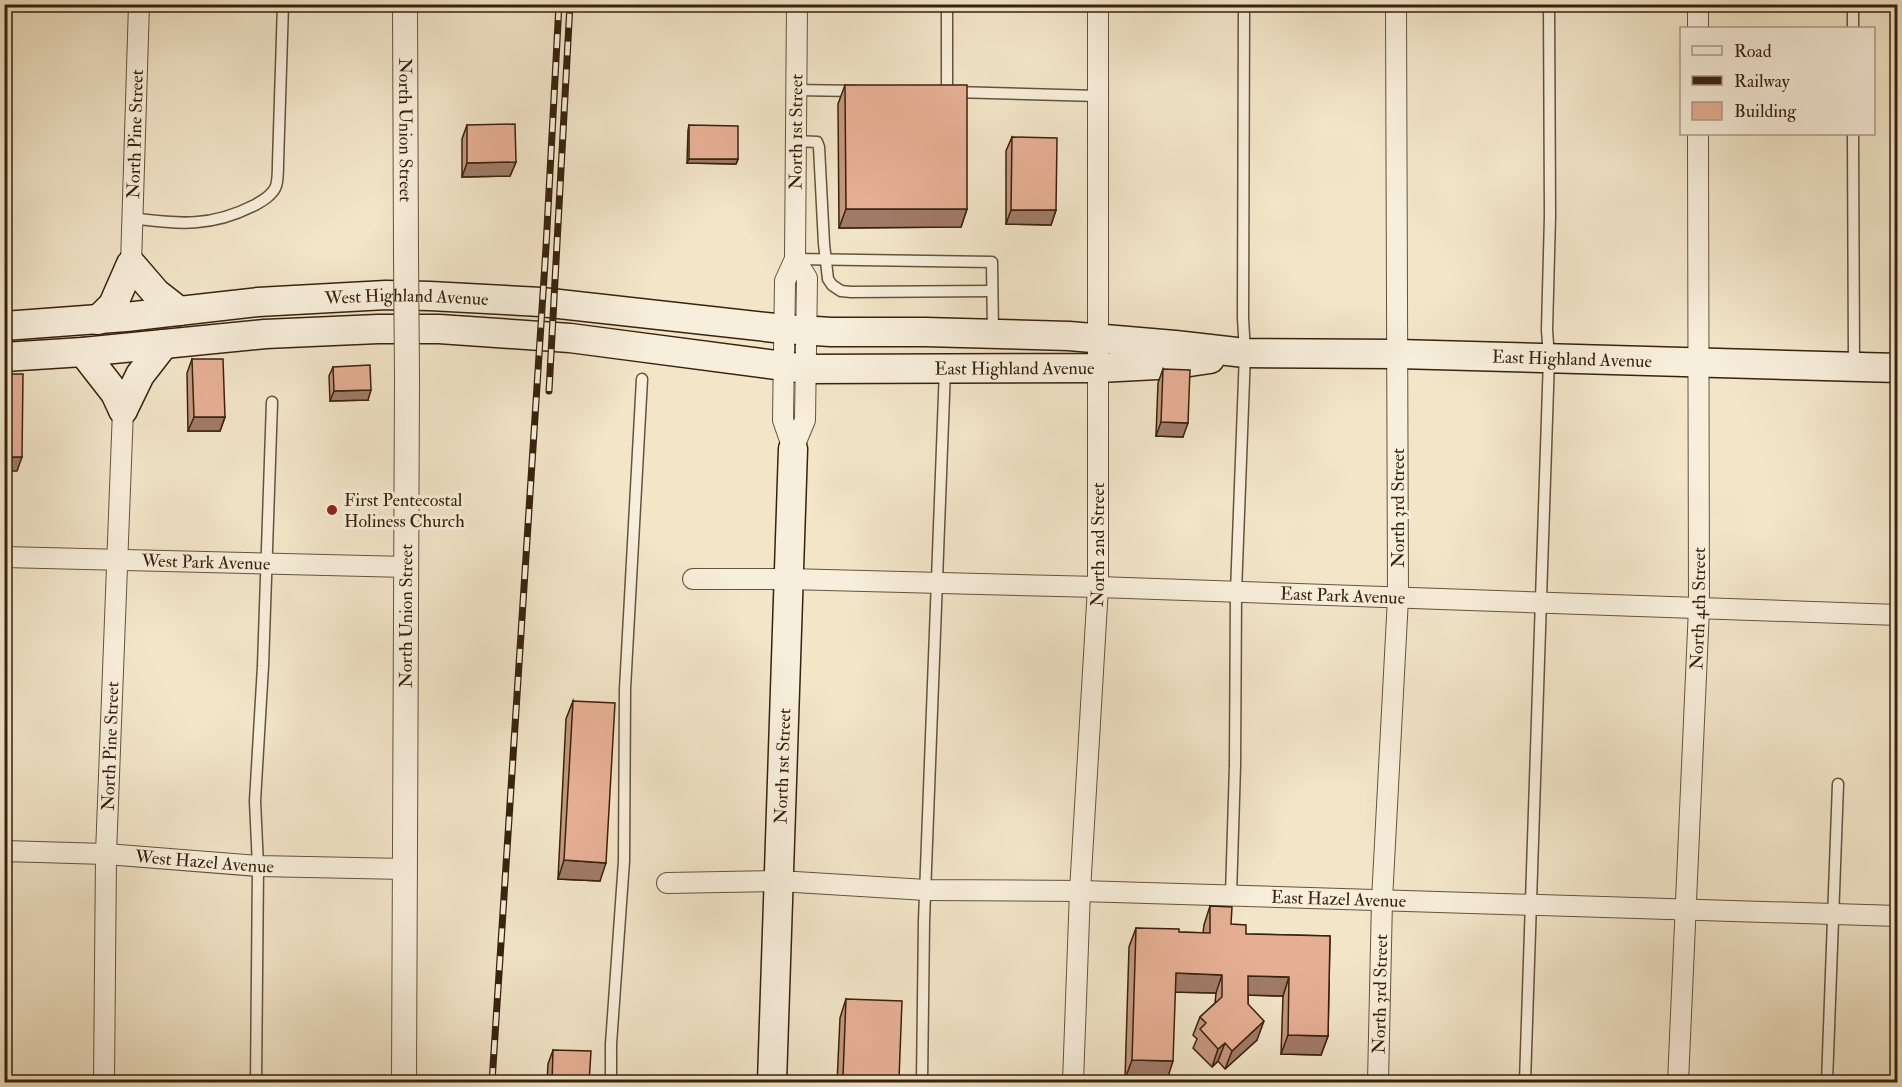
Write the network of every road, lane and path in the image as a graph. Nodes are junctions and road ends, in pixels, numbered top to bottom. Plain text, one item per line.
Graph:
1 (139, 4) edge
2 (283, 4) edge
3 (405, 4) edge
4 (797, 4) edge
5 (947, 4) edge
6 (1098, 4) edge
7 (1244, 4) edge
8 (1396, 4) edge
9 (1549, 4) edge
10 (1698, 4) edge
11 (1853, 4) edge
12 (1698, 27) edge
13 (1853, 27) edge
14 (796, 90) junction
15 (866, 91) edge
16 (1098, 96) junction
17 (1698, 135) edge
18 (1853, 135) edge
19 (796, 141) junction
20 (132, 218) junction
21 (795, 259) junction
22 (825, 259) junction
23 (131, 264) junction
24 (992, 291) junction
25 (179, 311) junction
26 (98, 320) junction
27 (4, 326) edge
28 (795, 329) junction
29 (993, 333) junction
30 (1099, 338) junction
31 (164, 344) junction
32 (83, 352) junction
33 (1245, 353) junction
34 (1398, 354) junction
35 (4, 357) edge
36 (1549, 358) junction
37 (1698, 362) junction
38 (1854, 366) junction
39 (795, 367) junction
40 (1099, 368) junction
41 (1898, 368) edge
42 (945, 369) junction
43 (642, 379) dead end
44 (272, 402) dead end
45 (123, 410) junction
46 (794, 449) joint
47 (4, 557) edge
48 (119, 560) junction
49 (265, 564) junction
50 (407, 567) junction
51 (693, 579) dead end
52 (788, 579) junction
53 (937, 583) junction
54 (1098, 587) junction
55 (1236, 592) junction
56 (1398, 598) junction
57 (1542, 603) junction
58 (1699, 608) junction
59 (1898, 615) edge
60 (1839, 784) dead end
61 (4, 851) edge
62 (106, 854) junction
63 (258, 866) junction
64 (405, 869) junction
65 (779, 881) junction
66 (667, 884) dead end
67 (926, 890) junction
68 (1080, 891) junction
69 (1231, 895) junction
70 (1382, 900) junction
71 (1532, 905) junction
72 (1686, 909) junction
73 (1834, 914) junction
74 (1898, 916) edge
75 (104, 1083) edge
76 (256, 1083) edge
77 (404, 1083) edge
78 (611, 1083) edge
79 (772, 1083) edge
80 (922, 1083) edge
81 (1073, 1083) edge
82 (1378, 1083) edge
83 (1525, 1083) edge
84 (1677, 1083) edge
85 (1827, 1083) edge

1 - 20 street, North Pine Street
2 - 20 lane
3 - 50 street, North Union Street, bridge
4 - 14 street, North 1st Street
5 - 16 lane
6 - 16 street, North 2nd Street
7 - 33 lane
8 - 34 street, North 3rd Street
9 - 36 lane
10 - 12 street
11 - 13 lane
14 - 15 lane
14 - 19 street, North 1st Street
16 - 30 street, North 2nd Street
17 - 37 street, North 4th Street
18 - 38 lane
19 - 21 street, North 1st Street
19 - 22 lane
20 - 23 street, North Pine Street
21 - 22 lane
21 - 28 street, North 1st Street
22 - 24 lane
22 - 24 lane
23 - 25 main road
23 - 26 main road
24 - 29 lane
25 - 26 main road, West Highland Avenue
25 - 28 main road, West Highland Avenue
26 - 27 main road, West Highland Avenue
28 - 29 main road, East Highland Avenue
28 - 39 street, North 1st Street
29 - 30 main road, East Highland Avenue
30 - 33 main road, East Highland Avenue
30 - 40 street, North 2nd Street
31 - 32 main road, West Highland Avenue
31 - 39 main road, West Highland Avenue
31 - 45 main road
32 - 35 main road, West Highland Avenue
32 - 45 main road
33 - 34 main road, East Highland Avenue
33 - 40 main road, East Highland Avenue
33 - 55 lane
34 - 36 main road, East Highland Avenue
34 - 56 street, North 3rd Street
36 - 37 main road, East Highland Avenue
36 - 57 lane
37 - 38 main road, East Highland Avenue
37 - 58 street, North 4th Street
38 - 41 main road, East Highland Avenue
39 - 42 main road, East Highland Avenue
39 - 46 street, North 1st Street
40 - 42 main road, East Highland Avenue
40 - 54 street, North 2nd Street
42 - 53 lane
43 - 78 lane
44 - 49 lane
45 - 48 street, North Pine Street
46 - 52 main road, North 1st Street
47 - 48 street, West Park Avenue
48 - 49 street, West Park Avenue
48 - 62 street, North Pine Street
49 - 50 street, West Park Avenue
49 - 63 lane
50 - 64 street, North Union Street
51 - 52 street
52 - 53 street, East Park Avenue
52 - 65 main road, North 1st Street
53 - 54 street, East Park Avenue
53 - 67 lane
54 - 55 street, East Park Avenue
54 - 68 street, North 2nd Street
55 - 56 street, East Park Avenue
55 - 69 lane
56 - 57 street, East Park Avenue
56 - 70 street, North 3rd Street
57 - 58 street, East Park Avenue
57 - 71 lane
58 - 59 street, East Park Avenue
58 - 72 street, North 4th Street
60 - 73 lane
61 - 62 street, West Hazel Avenue
62 - 63 street, West Hazel Avenue
62 - 75 street, North Pine Street
63 - 64 street, West Hazel Avenue
63 - 76 lane
64 - 77 street, North Union Street
65 - 66 street
65 - 67 street, East Hazel Avenue
65 - 79 main road, North 1st Street
67 - 68 street, East Hazel Avenue
67 - 80 lane
68 - 69 street, East Hazel Avenue
68 - 81 street, North 2nd Street
69 - 70 street, East Hazel Avenue
70 - 71 street, East Hazel Avenue
70 - 82 street, North 3rd Street
71 - 72 street, East Hazel Avenue
71 - 83 lane
72 - 73 street, East Hazel Avenue
72 - 84 street, North 4th Street
73 - 74 street, East Hazel Avenue
73 - 85 lane

